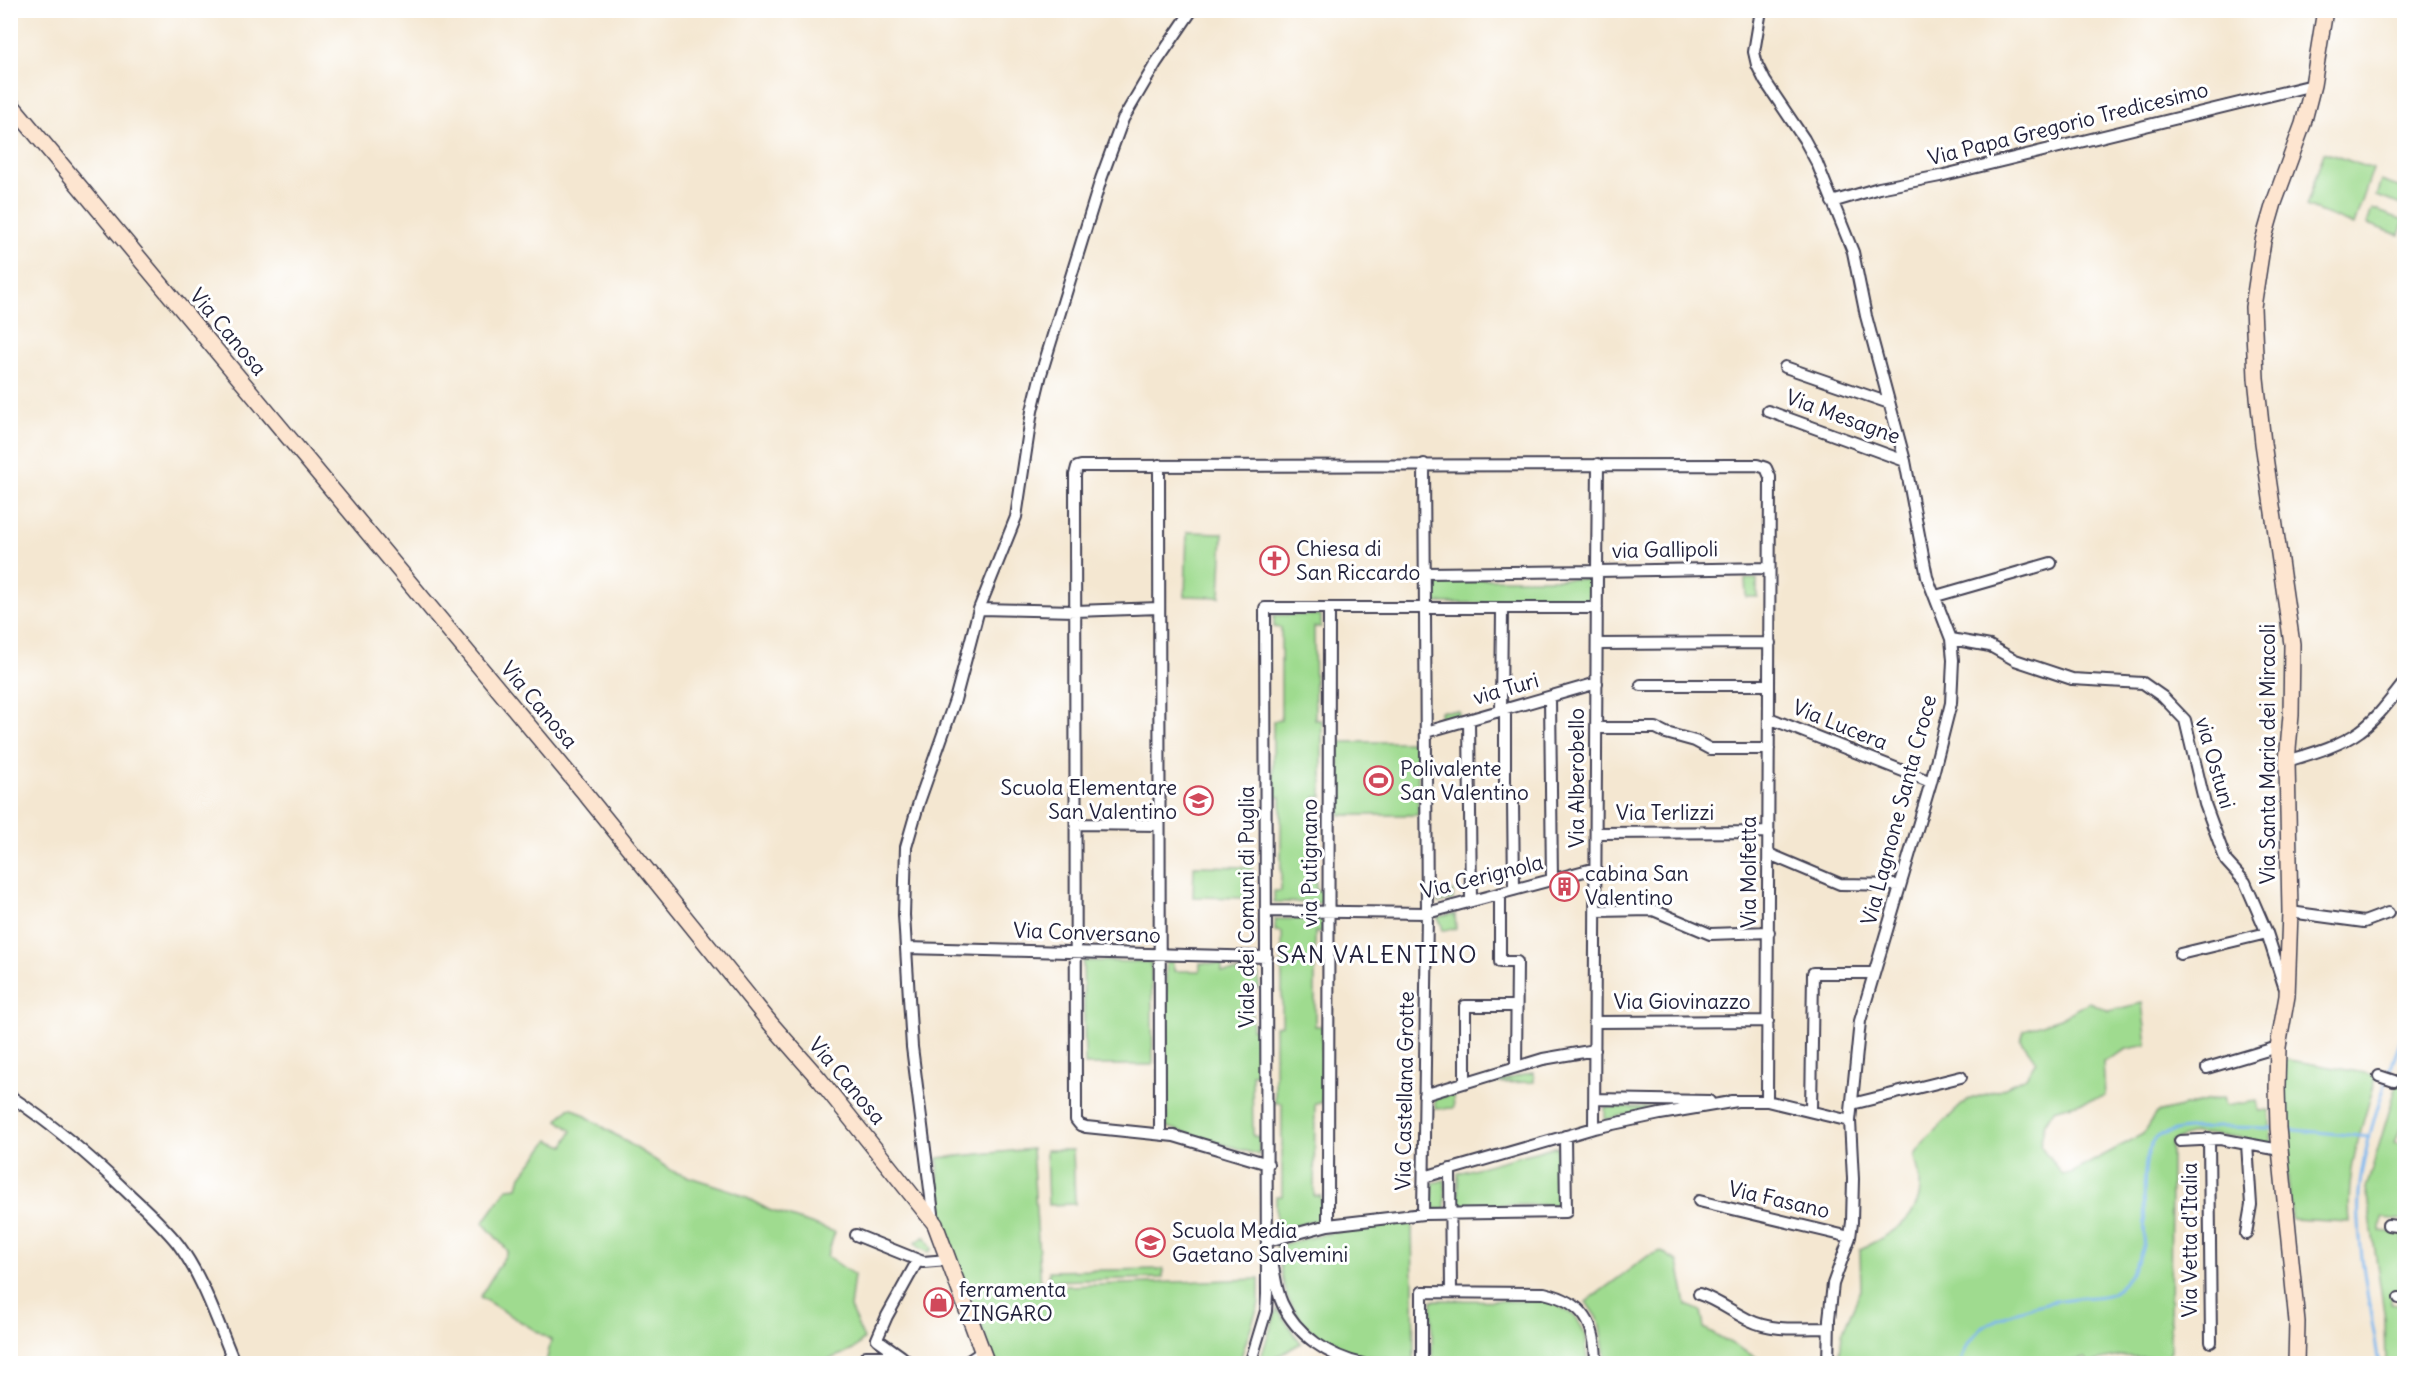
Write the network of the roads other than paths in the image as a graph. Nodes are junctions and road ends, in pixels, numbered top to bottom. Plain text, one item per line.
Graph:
1 (1192, 10) edge
2 (1761, 10) edge
3 (2325, 10) edge
4 (2313, 85) junction
5 (10, 103) edge
6 (1832, 202) junction
7 (1785, 367) dead end
8 (1889, 403) junction
9 (1768, 411) dead end
10 (1905, 461) junction
11 (1424, 464) junction
12 (1598, 464) junction
13 (1159, 465) junction
14 (2051, 563) dead end
15 (1769, 568) junction
16 (1597, 571) junction
17 (1425, 573) junction
18 (1936, 596) junction
19 (1159, 608) junction
20 (1597, 608) junction
21 (979, 609) junction
22 (1329, 609) junction
23 (1502, 609) junction
24 (1425, 610) junction
25 (1076, 611) junction
26 (1951, 639) junction
27 (1770, 643) junction
28 (1597, 644) junction
29 (1597, 683) junction
30 (2404, 683) edge
31 (1641, 685) dead end
32 (1768, 685) junction
33 (1550, 697) junction
34 (1503, 710) junction
35 (1769, 718) junction
36 (1469, 720) junction
37 (1597, 728) junction
38 (1426, 732) junction
39 (1769, 749) junction
40 (2287, 762) junction
41 (1931, 782) junction
42 (1076, 824) junction
43 (1159, 825) junction
44 (1769, 832) junction
45 (1596, 833) junction
46 (1769, 854) junction
47 (1596, 868) junction
48 (1552, 880) junction
49 (1900, 885) junction
50 (1514, 890) junction
51 (1500, 894) junction
52 (1471, 901) junction
53 (1596, 910) junction
54 (1266, 911) junction
55 (1330, 912) junction
56 (2290, 912) junction
57 (1426, 913) junction
58 (2388, 913) dead end
59 (1768, 932) junction
60 (2267, 933) junction
61 (906, 948) junction
62 (1076, 952) junction
63 (1160, 954) junction
64 (2180, 954) dead end
65 (1267, 957) junction
66 (1874, 973) junction
67 (2287, 996) junction
68 (1516, 1006) junction
69 (1596, 1022) junction
70 (1768, 1022) junction
71 (2278, 1047) junction
72 (1596, 1050) junction
73 (1516, 1067) junction
74 (2207, 1068) dead end
75 (2379, 1076) dead end
76 (1961, 1077) dead end
77 (2394, 1081) dead end
78 (1465, 1082) junction
79 (1424, 1095) junction
80 (10, 1096) edge
81 (1595, 1099) junction
82 (1737, 1101) junction
83 (1767, 1101) junction
84 (1852, 1104) junction
85 (1811, 1111) junction
86 (1850, 1121) junction
87 (1594, 1128) junction
88 (1160, 1134) junction
89 (1565, 1136) junction
90 (2209, 1138) junction
91 (2180, 1141) dead end
92 (2247, 1144) junction
93 (2280, 1150) junction
94 (1268, 1164) junction
95 (1450, 1169) junction
96 (1424, 1177) junction
97 (1699, 1202) dead end
98 (1450, 1213) junction
99 (1423, 1214) junction
100 (934, 1224) junction
101 (1328, 1225) junction
102 (2388, 1225) dead end
103 (2404, 1227) edge
104 (2246, 1233) dead end
105 (856, 1235) dead end
106 (1850, 1237) junction
107 (1268, 1241) junction
108 (918, 1260) junction
109 (948, 1260) junction
110 (1451, 1292) junction
111 (1699, 1294) dead end
112 (1828, 1328) junction
113 (2211, 1342) dead end
114 (866, 1356) dead end
115 (901, 1356) junction
116 (985, 1358) edge
117 (235, 1364) edge
118 (910, 1364) edge
119 (964, 1364) edge
120 (1250, 1364) edge
121 (1363, 1364) edge
122 (1422, 1364) edge
123 (1596, 1364) edge
124 (1828, 1364) edge
125 (2296, 1364) edge

1 - 21 street
2 - 6 street, Via Lagnone Santa Croce
3 - 4 main road, Via Santa Maria dei Miracoli
4 - 6 street, Via Papa Gregorio Tredicesimo
4 - 40 main road, Via Santa Maria dei Miracoli
5 - 100 main road, Via Canosa
6 - 8 street, Via Lagnone Santa Croce
7 - 8 street
8 - 10 street, Via Lagnone Santa Croce
9 - 10 street, Via Mesagne
10 - 18 street, Via Lagnone Santa Croce
11 - 12 street
11 - 13 street
11 - 17 street
12 - 15 street
12 - 16 street
13 - 19 street
13 - 25 street
14 - 18 street
15 - 16 street, via Gallipoli
15 - 27 street
16 - 17 street
16 - 20 street, via Gallipoli
17 - 24 street, Via Castellana Grotte
18 - 26 street, Via Lagnone Santa Croce
19 - 25 street
19 - 43 street
20 - 23 street, Viale dei Comuni di Puglia
20 - 28 street, via Gallipoli
21 - 25 street
21 - 61 street
22 - 24 street, Viale dei Comuni di Puglia
22 - 54 street, Viale dei Comuni di Puglia
22 - 55 street, via Putignano
23 - 24 street, Viale dei Comuni di Puglia
23 - 34 street
24 - 38 street, Via Castellana Grotte
25 - 42 street
26 - 41 street, Via Lagnone Santa Croce
26 - 60 street, via Ostuni
27 - 28 street
27 - 32 street, Via Molfetta
28 - 29 street, Via Alberobello
29 - 33 street, via Turi
29 - 37 street, Via Alberobello
30 - 40 street
31 - 32 street
32 - 35 street, Via Molfetta
33 - 34 street, via Turi
33 - 48 street
34 - 36 street, via Turi
34 - 50 street
35 - 39 street, Via Molfetta
35 - 41 street, Via Lucera
36 - 38 street, via Turi
36 - 52 street
37 - 39 street
37 - 45 street, Via Alberobello
38 - 57 street, Via Castellana Grotte
39 - 44 street, Via Molfetta
40 - 56 main road, Via Santa Maria dei Miracoli
41 - 49 street, Via Lagnone Santa Croce
42 - 43 street
42 - 62 street
43 - 63 street
44 - 45 street, Via Terlizzi
44 - 46 street, Via Molfetta
45 - 47 street, Via Alberobello
46 - 49 street
46 - 59 street, Via Molfetta
47 - 48 street, Via Cerignola
47 - 53 street, Via Alberobello
48 - 50 street, Via Cerignola
49 - 66 street, Via Lagnone Santa Croce
50 - 51 street, Via Cerignola
51 - 52 street, Via Cerignola
51 - 68 street
52 - 57 street, Via Cerignola
53 - 59 street
53 - 69 street, Via Alberobello
54 - 55 street, Via Cerignola
54 - 65 street, Viale dei Comuni di Puglia
55 - 57 street, Via Cerignola
55 - 101 street, via Putignano
56 - 58 street
56 - 67 main road, Via Santa Maria dei Miracoli
57 - 79 street, Via Castellana Grotte
59 - 70 street, Via Molfetta
60 - 64 street
60 - 67 street, via Ostuni
61 - 62 street, Via Conversano
61 - 100 street
62 - 63 street, Via Conversano
62 - 88 street
63 - 65 street, Via Conversano
63 - 88 street
65 - 94 street, Viale dei Comuni di Puglia
66 - 84 street, Via Lagnone Santa Croce
66 - 85 street
67 - 71 main road, Via Santa Maria dei Miracoli
68 - 73 street
68 - 78 street
69 - 70 street, Via Giovinazzo
69 - 72 street, Via Alberobello
70 - 83 street, Via Molfetta
71 - 74 street
71 - 93 main road, Via Santa Maria dei Miracoli
72 - 73 street
72 - 81 street, Via Alberobello
73 - 78 street
75 - 77 street
76 - 84 street
78 - 79 street
79 - 96 street, Via Castellana Grotte
80 - 117 street
81 - 82 street
81 - 87 street, Via Alberobello
82 - 83 street
82 - 87 street
83 - 85 street
84 - 86 street, Via Lagnone Santa Croce
85 - 86 street
86 - 106 street, Via Lagnone Santa Croce
87 - 89 street
88 - 94 street
89 - 95 street
89 - 98 street
90 - 91 street, Via Vetta d'Italia
90 - 92 street, Via Vetta d'Italia
90 - 113 street, Via Vetta d'Italia
92 - 93 street, Via Vetta d'Italia
92 - 104 street
93 - 125 main road, Via Santa Maria dei Miracoli
94 - 107 street, Viale dei Comuni di Puglia
95 - 96 street
95 - 98 street
96 - 99 street, Via Castellana Grotte
97 - 106 street, Via Fasano
98 - 99 street
98 - 110 street
99 - 101 street
100 - 109 main road, Via Canosa
101 - 107 street
102 - 103 street
105 - 108 street
106 - 112 street, Via Lagnone Santa Croce
107 - 120 street, Viale dei Comuni di Puglia
107 - 121 street
108 - 109 street
108 - 115 street
109 - 116 main road, Via Canosa
110 - 122 street
110 - 123 street
111 - 112 street
112 - 124 street, Via Lagnone Santa Croce
114 - 115 street
115 - 118 street
116 - 119 street

